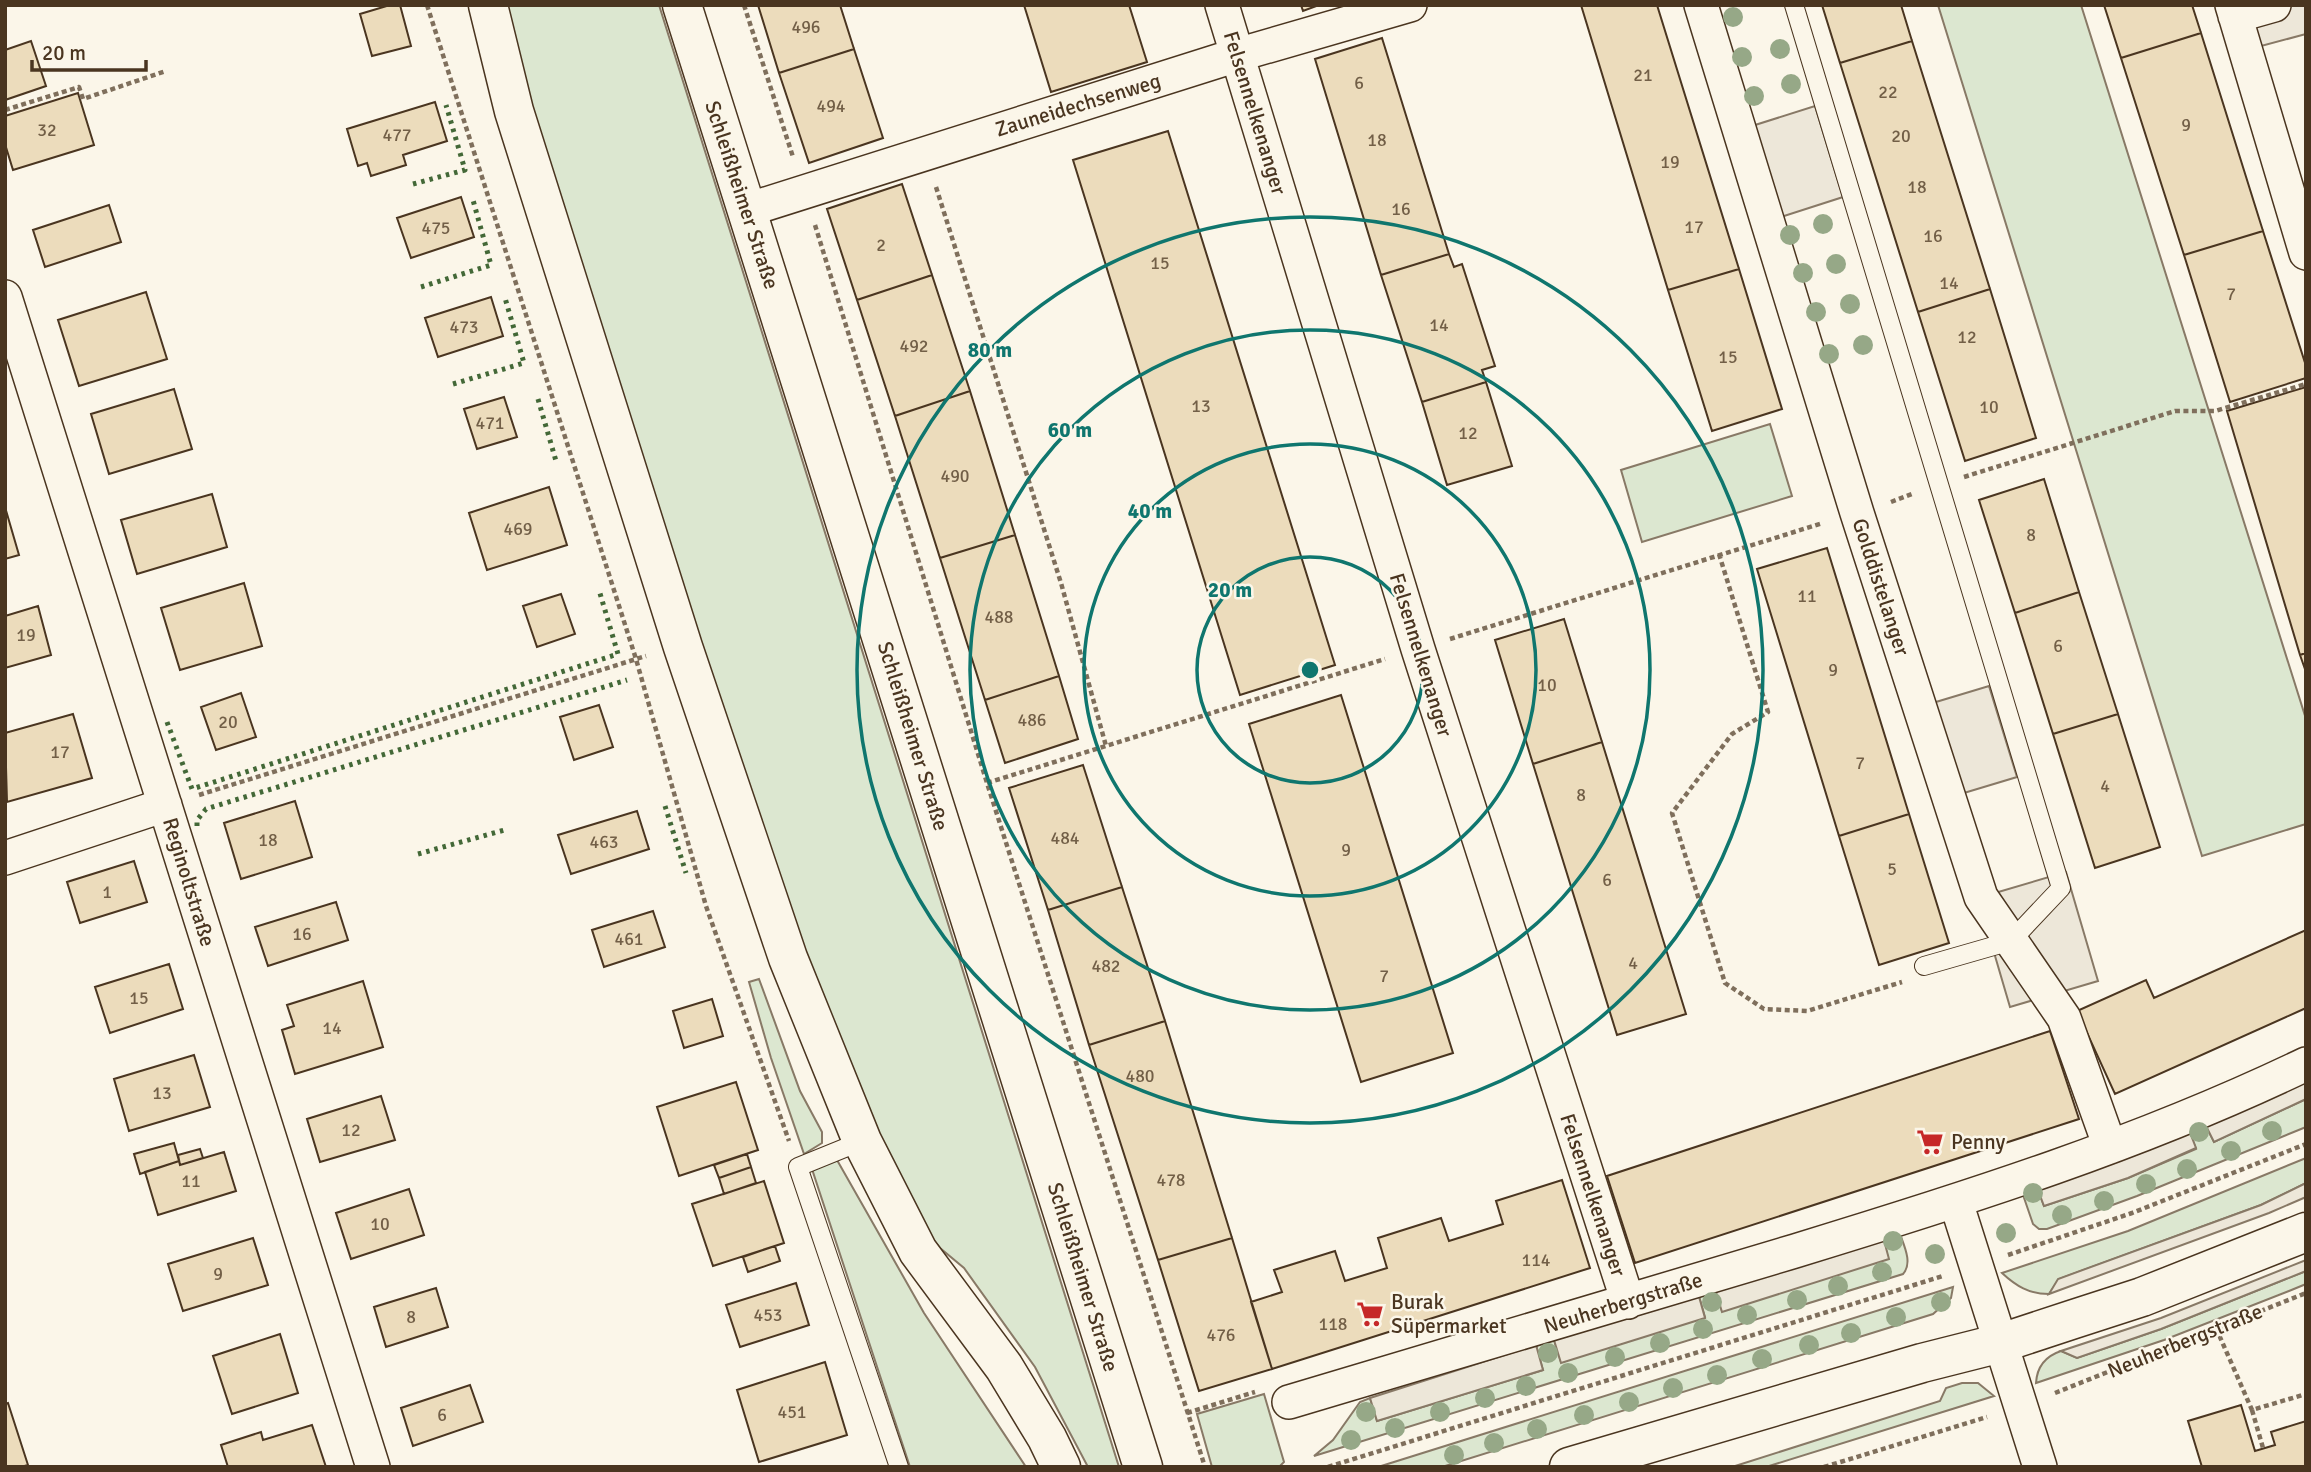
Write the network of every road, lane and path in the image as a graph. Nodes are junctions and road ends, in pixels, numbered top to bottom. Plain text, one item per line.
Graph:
1 (427, 5) edge
2 (488, 5) edge
3 (682, 5) edge
4 (744, 5) edge
5 (1222, 5) edge
6 (1410, 5) edge
7 (1701, 5) edge
8 (1794, 5) edge
9 (2274, 5) edge
10 (2234, 10) edge
11 (1237, 55) junction
12 (166, 71) dead end
13 (5, 110) edge
14 (925, 152) junction
15 (805, 193) junction
16 (747, 210) junction
17 (2306, 253) edge
18 (5, 297) edge
19 (11, 335) edge
20 (2306, 384) edge
21 (1940, 485) junction
22 (1857, 513) junction
23 (1719, 554) junction
24 (683, 647) junction
25 (1418, 649) junction
26 (636, 659) junction
27 (1106, 746) junction
28 (987, 783) junction
29 (165, 805) junction
30 (5, 858) edge
31 (2011, 941) junction
32 (1924, 966) joint
33 (2306, 1064) edge
34 (862, 1141) junction
35 (2306, 1144) edge
36 (2109, 1147) junction
37 (798, 1167) junction
38 (1955, 1202) junction
39 (2306, 1232) edge
40 (1977, 1265) junction
41 (2306, 1293) edge
42 (1628, 1302) junction
43 (2216, 1328) junction
44 (2001, 1343) junction
45 (2306, 1394) edge
46 (1289, 1402) joint
47 (2020, 1407) junction
48 (2252, 1410) junction
49 (1187, 1412) junction
50 (2263, 1448) dead end
51 (373, 1467) edge
52 (899, 1467) edge
53 (1061, 1467) edge
54 (1143, 1467) edge
55 (1205, 1467) edge
56 (1328, 1467) edge
57 (1569, 1467) edge
58 (1824, 1467) edge
59 (2040, 1467) edge

1 - 26 path
2 - 24 main road
3 - 16 main road, Schleißheimer Straße
4 - 15 path
5 - 11 street, Felsennelkenanger
6 - 11 street, Zauneidechsenweg
7 - 22 street, Golddistelanger
8 - 21 lane
9 - 10 street
10 - 17 street
11 - 14 street, Zauneidechsenweg
11 - 25 street, Felsennelkenanger
12 - 13 path
14 - 15 street, Zauneidechsenweg
14 - 27 path
15 - 16 street, Zauneidechsenweg
15 - 28 path
16 - 54 main road, Schleißheimer Straße
18 - 19 street, Reginoltstraße
19 - 29 street, Reginoltstraße
20 - 21 path
21 - 22 path
21 - 31 lane
22 - 23 path
22 - 31 street, Golddistelanger
23 - 25 path
23 - 32 path
24 - 26 path
24 - 34 main road
25 - 27 path
25 - 42 street, Felsennelkenanger
26 - 29 path
26 - 37 path
27 - 28 path
28 - 49 path
29 - 30 street
29 - 51 street, Reginoltstraße
31 - 32 lane
31 - 36 street, Golddistelanger
33 - 36 street, Neuherbergstraße
34 - 37 lane
34 - 53 main road
35 - 40 path
36 - 38 street, Neuherbergstraße
37 - 52 lane
38 - 40 street
38 - 42 street, Neuherbergstraße
39 - 44 main road
40 - 44 street
40 - 56 path
41 - 43 path, Neuherbergstraße
42 - 46 street, Neuherbergstraße
43 - 47 path, Neuherbergstraße
43 - 48 path
44 - 47 street
44 - 57 main road
45 - 48 path
46 - 49 path
47 - 58 path, Neuherbergstraße
47 - 59 street
48 - 50 path
49 - 55 path

